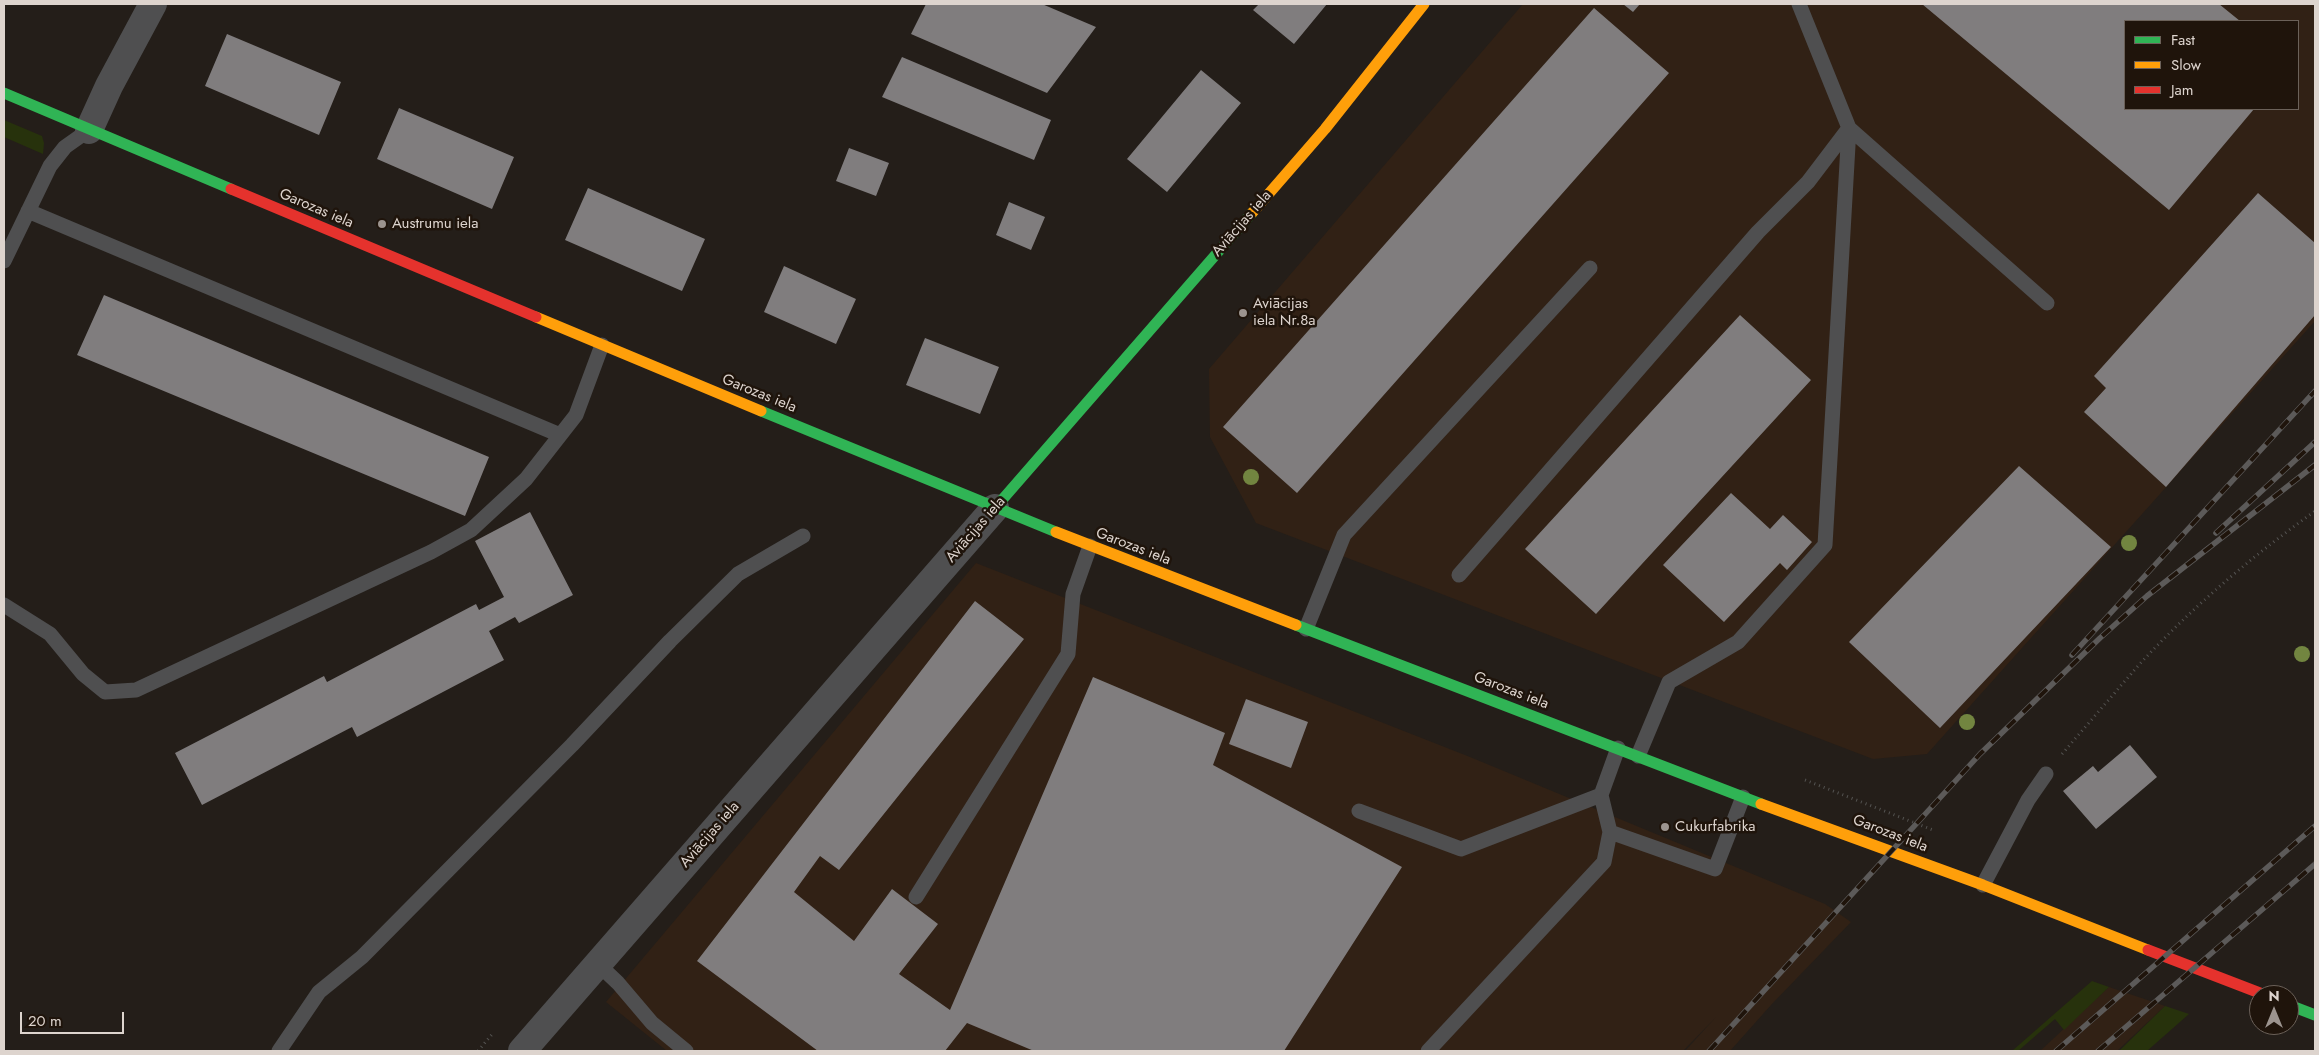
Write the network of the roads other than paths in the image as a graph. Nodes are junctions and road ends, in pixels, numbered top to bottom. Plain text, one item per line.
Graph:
1 (153, 4) edge
2 (1424, 4) edge
3 (1799, 4) edge
4 (4, 93) edge
5 (1849, 128) junction
6 (89, 130) junction
7 (28, 211) junction
8 (4, 261) edge
9 (1590, 268) dead end
10 (2048, 303) dead end
11 (602, 345) junction
12 (560, 435) junction
13 (995, 508) junction
14 (803, 536) dead end
15 (1090, 546) junction
16 (1459, 575) dead end
17 (4, 605) edge
18 (1306, 629) junction
19 (1618, 748) junction
20 (1638, 756) junction
21 (2046, 774) road end
22 (1601, 795) junction
23 (1743, 797) junction
24 (1359, 811) dead end
25 (1610, 832) junction
26 (1983, 885) junction
27 (916, 897) dead end
28 (598, 964) junction
29 (2249, 989) edge
30 (2299, 1009) edge
31 (2315, 1015) edge
32 (279, 1051) edge
33 (522, 1051) edge
34 (686, 1051) edge
35 (1428, 1051) edge

1 - 6 street
2 - 13 main road, Aviācijas iela
3 - 5 lane
4 - 6 main road, Garozas iela
5 - 10 lane
5 - 16 lane
5 - 20 lane
6 - 7 lane
6 - 11 main road, Garozas iela
7 - 8 lane
7 - 12 lane
9 - 18 lane
11 - 12 lane
11 - 13 main road, Garozas iela
12 - 17 lane
13 - 15 main road, Garozas iela
13 - 28 street, Aviācijas iela
14 - 32 lane
15 - 18 main road, Garozas iela
15 - 27 lane
18 - 19 main road, Garozas iela
19 - 20 main road, Garozas iela
19 - 22 lane
20 - 23 main road, Garozas iela
21 - 26 lane
22 - 24 lane
22 - 25 lane
23 - 25 lane
23 - 26 main road, Garozas iela
25 - 35 lane
26 - 29 main road, Garozas iela
28 - 33 street, Aviācijas iela
28 - 34 lane
30 - 31 main road

